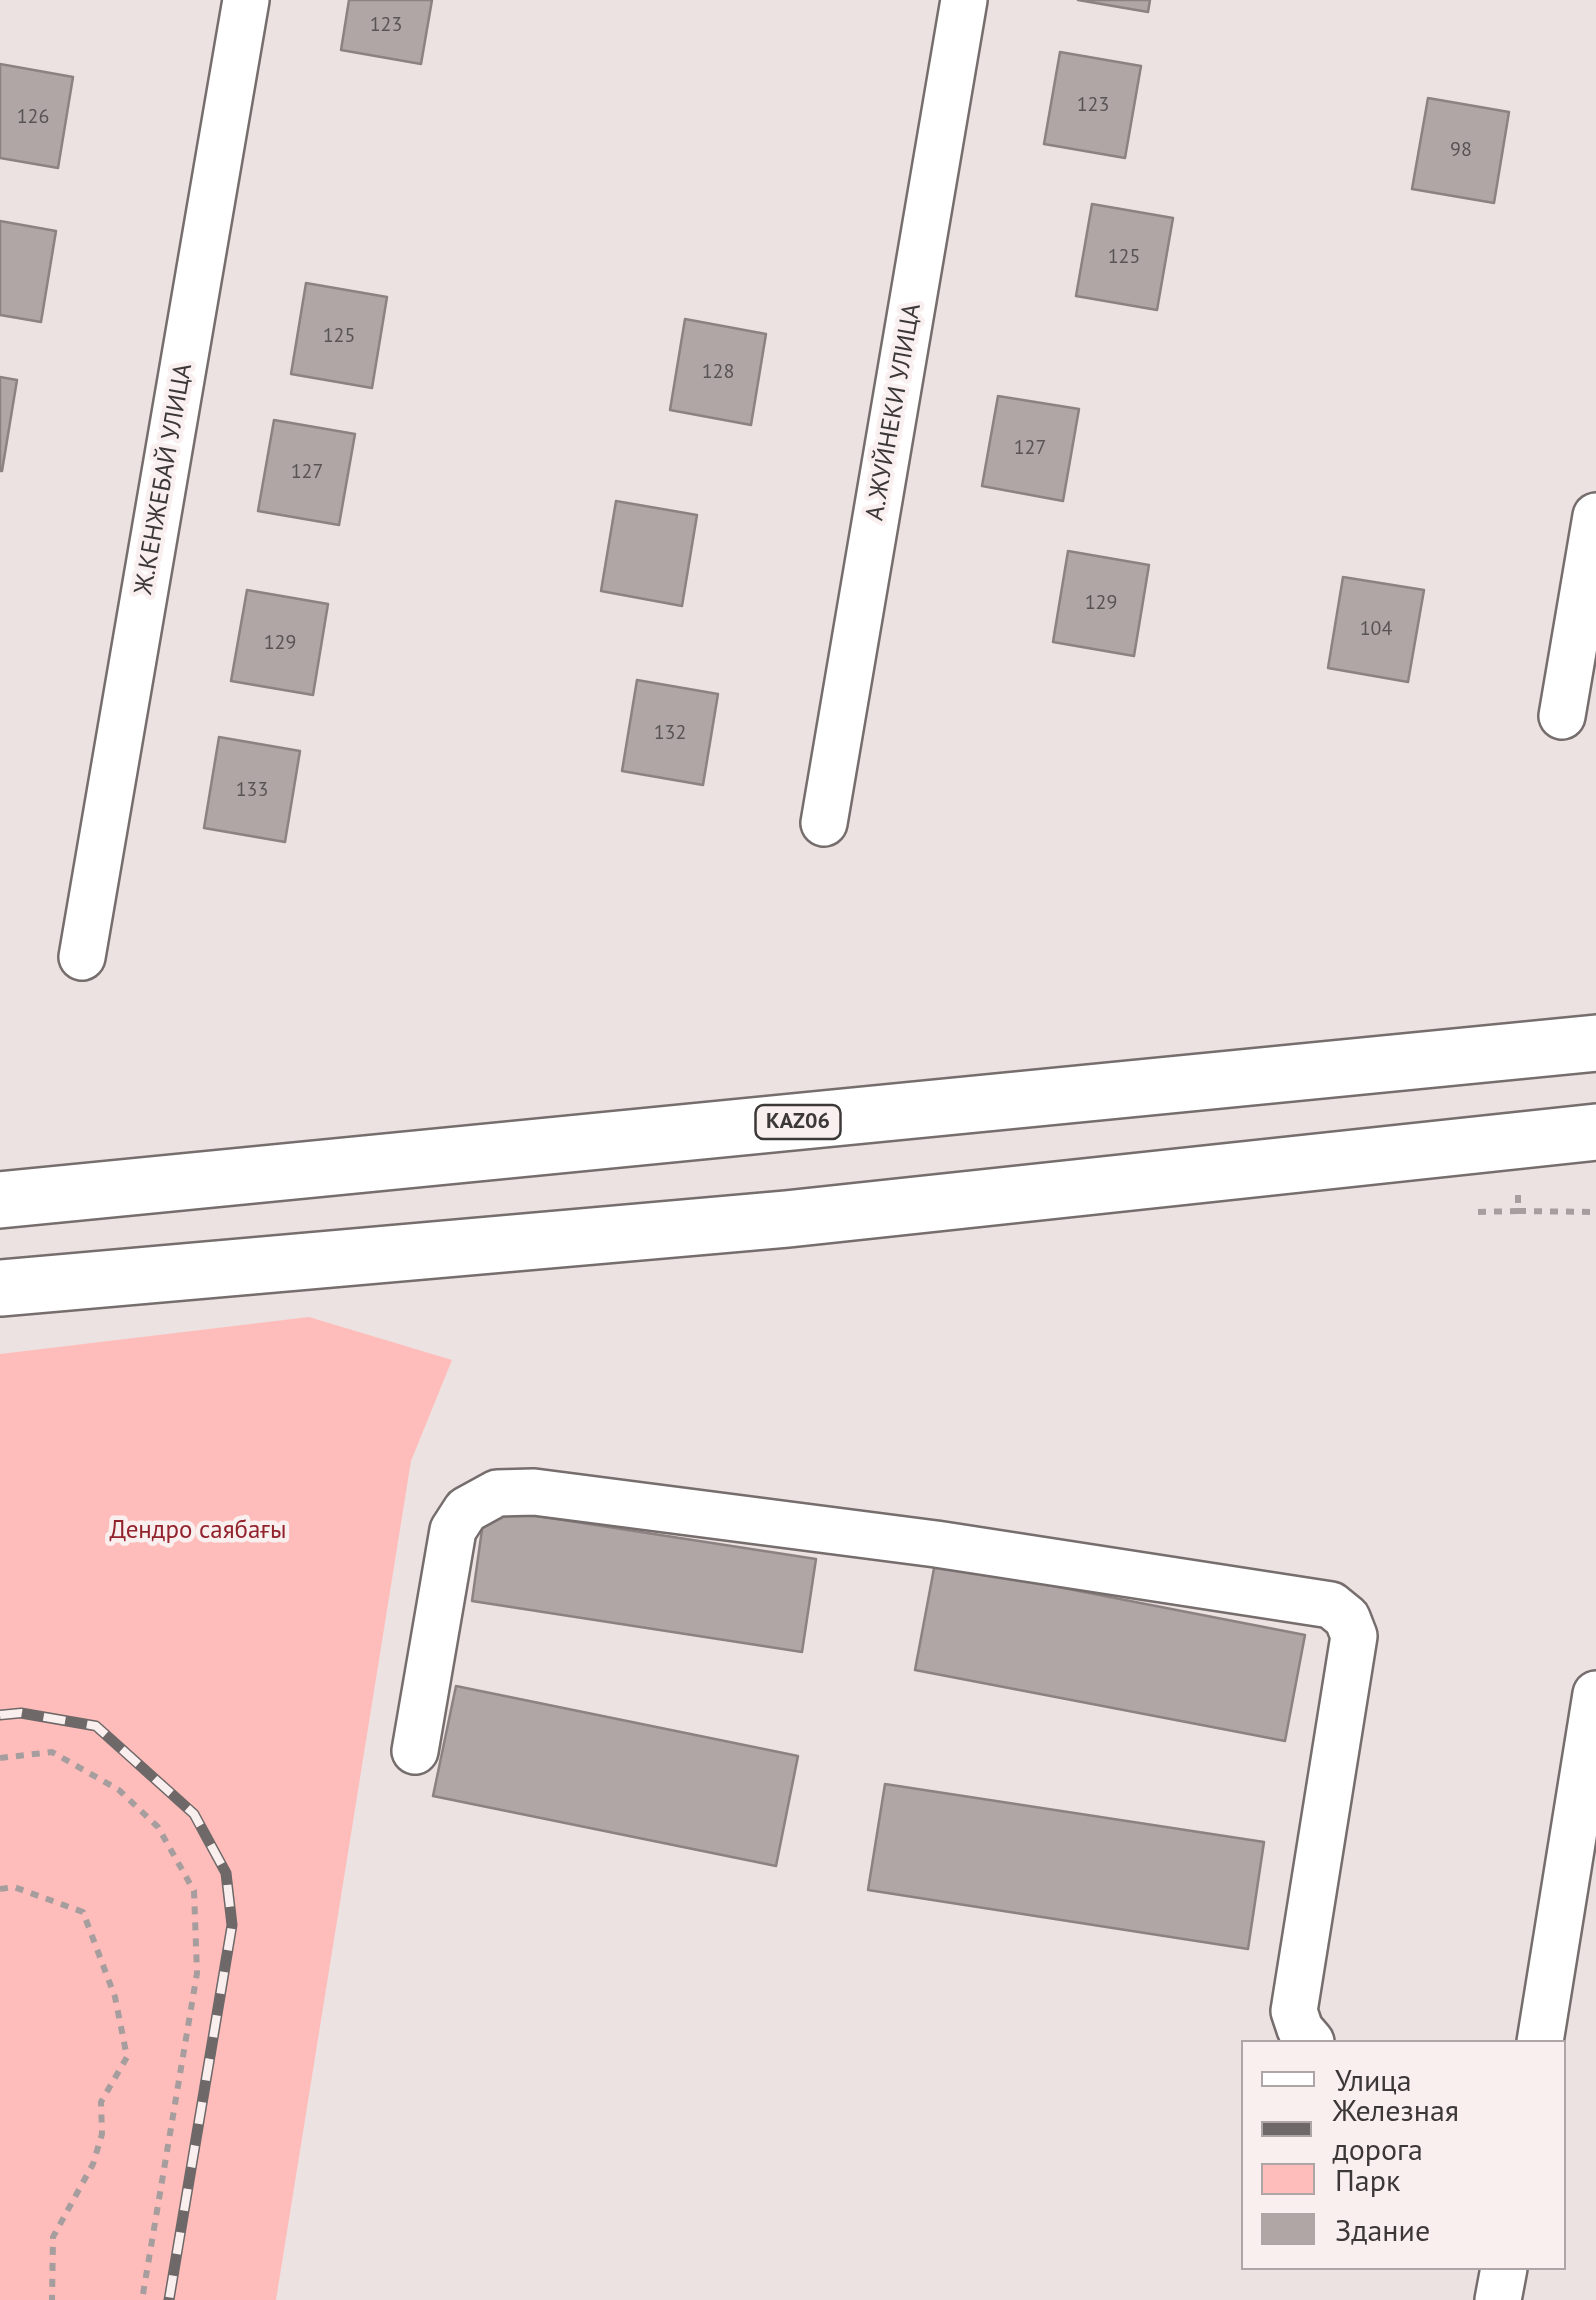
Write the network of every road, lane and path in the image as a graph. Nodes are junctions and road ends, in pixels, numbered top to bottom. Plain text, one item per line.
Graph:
1 (246, 0) edge
2 (964, 0) edge
3 (1596, 516) edge
4 (1562, 716) dead end
5 (824, 823) dead end
6 (82, 957) dead end
7 (1596, 1044) edge
8 (1596, 1132) edge
9 (0, 1200) edge
10 (1518, 1211) dead end
11 (1596, 1212) edge
12 (0, 1288) edge
13 (1596, 1694) edge
14 (414, 1751) dead end
15 (0, 1758) edge
16 (0, 1890) edge
17 (1309, 2040) edge
18 (1540, 2040) edge
19 (1504, 2270) edge
20 (52, 2300) edge
21 (142, 2300) edge
22 (1498, 2300) edge

1 - 6 street, Ж.КЕНЖЕБАЙ УЛИЦА
2 - 5 street, А.ЖУЙНЕКИ УЛИЦА
3 - 4 street
7 - 9 highway, KАZ06
8 - 12 highway
10 - 11 path
13 - 18 street
14 - 17 street
15 - 21 path
16 - 20 path
19 - 22 street

